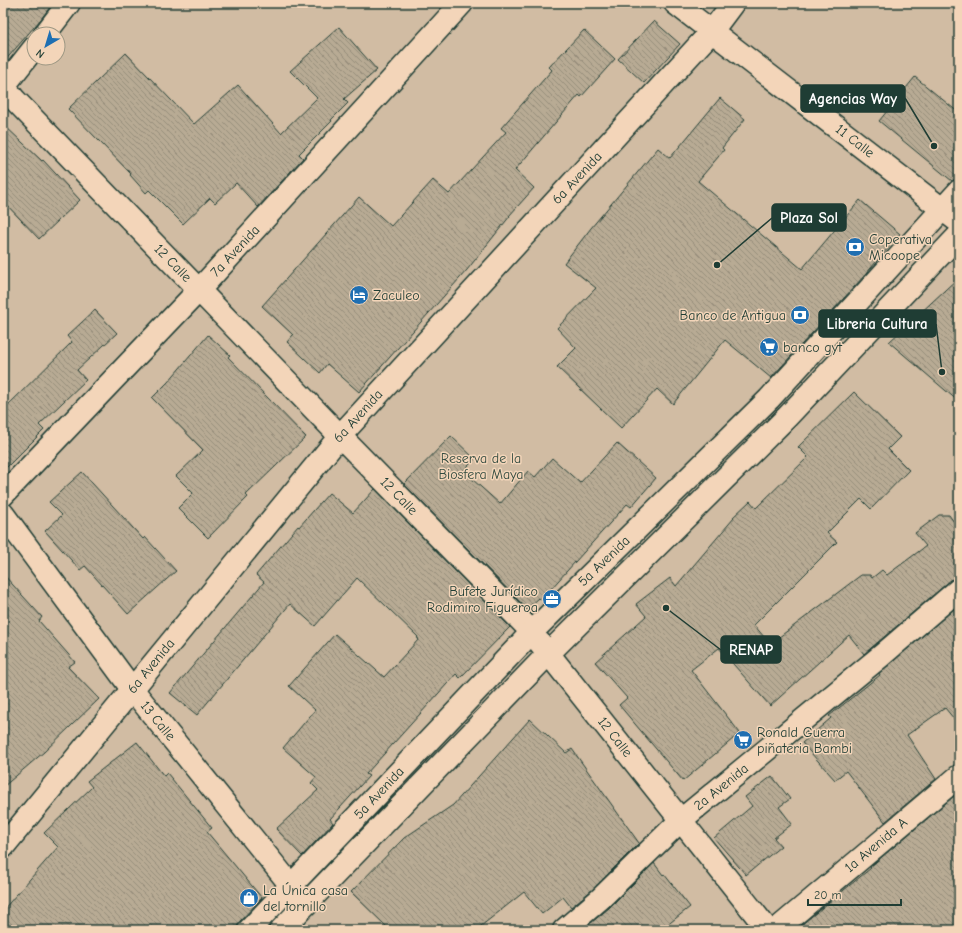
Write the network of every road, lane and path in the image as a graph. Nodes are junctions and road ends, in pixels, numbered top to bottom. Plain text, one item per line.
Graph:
1 (70, 3) edge
2 (462, 3) edge
3 (675, 3) edge
4 (733, 3) edge
5 (51, 26) edge
6 (712, 31) junction
7 (26, 58) edge
8 (4, 85) edge
9 (959, 191) edge
10 (951, 215) edge
11 (959, 235) edge
12 (199, 290) junction
13 (769, 399) junction
14 (787, 417) junction
15 (340, 436) junction
16 (3, 495) edge
17 (3, 514) edge
18 (959, 589) edge
19 (532, 632) junction
20 (549, 653) junction
21 (132, 689) junction
22 (959, 776) edge
23 (681, 820) junction
24 (3, 847) edge
25 (292, 886) junction
26 (306, 904) junction
27 (249, 930) edge
28 (281, 930) edge
29 (564, 930) edge
30 (768, 930) edge
31 (776, 930) edge

1 - 5 street
2 - 12 street, 7a Avenida
3 - 6 street, 11 Calle
4 - 6 street, 6a Avenida
6 - 10 street, 11 Calle
6 - 15 street, 6a Avenida
7 - 8 street
8 - 12 street, 12 Calle
9 - 10 street, 5a Avenida
10 - 13 street, 5a Avenida
11 - 14 street, 5a Avenida
12 - 15 street, 12 Calle
12 - 16 street, 7a Avenida
13 - 14 street
13 - 19 street, 5a Avenida
14 - 20 street, 5a Avenida
15 - 19 street, 12 Calle
15 - 21 street, 6a Avenida
17 - 21 street, 13 Calle
18 - 23 street, 2a Avenida
19 - 20 street, 12 Calle
19 - 25 street, 5a Avenida
20 - 23 street, 12 Calle
20 - 26 street, 5a Avenida
21 - 24 street, 6a Avenida
21 - 25 street, 13 Calle
22 - 31 street, 1a Avenida A
23 - 29 street, 2a Avenida
23 - 30 street, 12 Calle
25 - 26 street, 13 Calle
25 - 27 street, 5a Avenida
26 - 28 street, 5a Avenida

